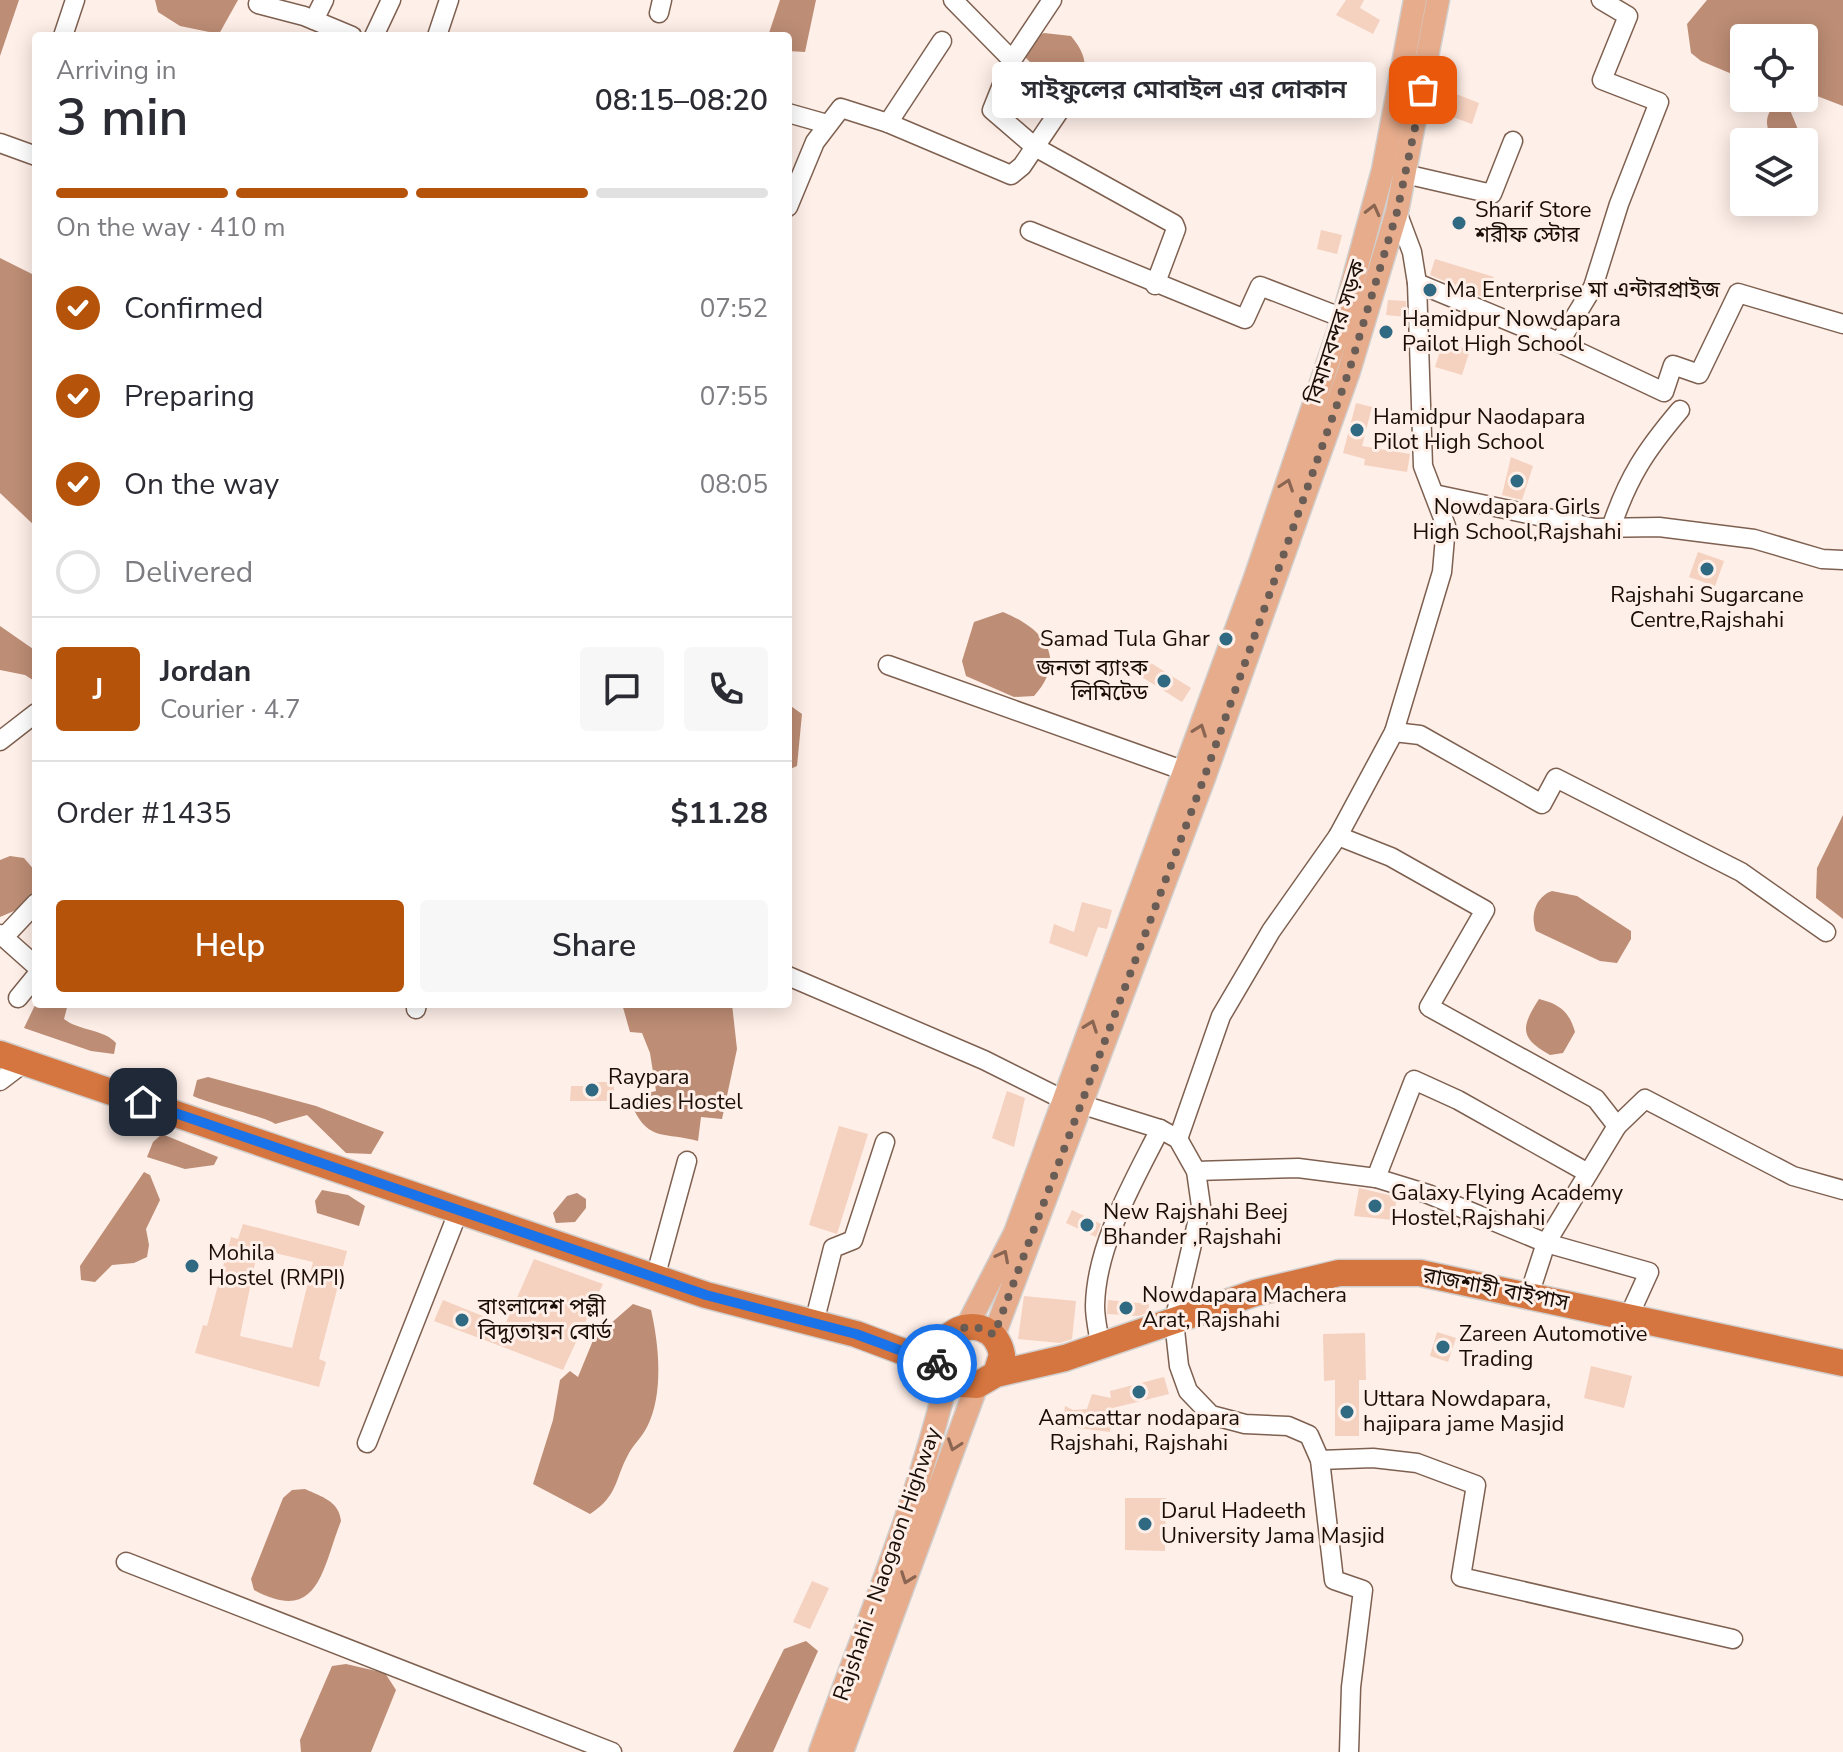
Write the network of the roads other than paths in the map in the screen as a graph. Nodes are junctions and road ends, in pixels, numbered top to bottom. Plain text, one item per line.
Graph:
1 (75, 0) edge
2 (324, 0) edge
3 (391, 0) edge
4 (449, 0) edge
5 (953, 0) edge
6 (1052, 0) edge
7 (1415, 0) edge
8 (1438, 0) edge
9 (1601, 0) edge
10 (258, 4) dead end
11 (314, 20) junction
12 (64, 32) edge
13 (341, 32) edge
14 (376, 32) edge
15 (438, 32) edge
16 (942, 41) dead end
17 (1012, 60) junction
18 (1066, 101) dead end
19 (792, 114) edge
20 (888, 123) junction
21 (827, 124) junction
22 (1513, 141) dead end
23 (0, 143) edge
24 (1035, 147) junction
25 (32, 155) edge
26 (1405, 174) junction
27 (792, 194) edge
28 (1397, 212) junction
29 (1030, 231) dead end
30 (1417, 283) junction
31 (1155, 285) junction
32 (1343, 318) junction
33 (1843, 324) edge
34 (1559, 343) junction
35 (1680, 410) dead end
36 (1434, 494) junction
37 (1611, 528) junction
38 (1843, 560) edge
39 (888, 665) dead end
40 (32, 716) edge
41 (1394, 732) junction
42 (0, 741) edge
43 (1185, 771) junction
44 (1338, 836) junction
45 (32, 907) edge
46 (1826, 932) dead end
47 (2, 936) edge
48 (32, 962) edge
49 (792, 978) edge
50 (32, 981) edge
51 (18, 998) dead end
52 (0, 1054) edge
53 (25, 1062) junction
54 (0, 1081) edge
55 (1074, 1102) junction
56 (1617, 1126) junction
57 (1160, 1129) junction
58 (1178, 1139) junction
59 (885, 1142) dead end
60 (687, 1161) dead end
61 (1196, 1171) junction
62 (1588, 1173) junction
63 (1376, 1178) junction
64 (1843, 1190) edge
65 (459, 1210) junction
66 (1546, 1243) junction
67 (655, 1278) junction
68 (1529, 1295) junction
69 (1629, 1316) junction
70 (1174, 1321) junction
71 (814, 1323) junction
72 (961, 1328) junction
73 (856, 1334) junction
74 (997, 1340) junction
75 (1103, 1343) junction
76 (1843, 1363) edge
77 (946, 1371) junction
78 (986, 1380) junction
79 (367, 1443) dead end
80 (1320, 1460) junction
81 (126, 1562) dead end
82 (1733, 1639) dead end
83 (612, 1752) edge
84 (820, 1752) edge
85 (842, 1752) edge
86 (1349, 1752) edge

1 - 12 street
2 - 11 street
3 - 14 street
4 - 15 street
5 - 17 street
6 - 17 street
32 -> 7 main road, বিমানবন্দর সড়ক
8 - 26 main road, বিমানবন্দর সড়ক
9 - 34 street
10 - 11 street
11 - 13 street
16 - 20 street
17 - 24 street
18 - 24 street
19 - 21 street
20 - 21 street
20 - 24 street
21 - 27 street
22 - 26 street
23 - 25 street
24 - 31 street
26 - 28 main road, বিমানবন্দর সড়ক
28 - 30 street
28 - 55 main road, বিমানবন্দর সড়ক
29 - 31 street
30 - 34 street
30 - 36 street
31 - 32 street
43 -> 32 main road, বিমানবন্দর সড়ক
33 - 34 street
35 - 37 street
36 - 37 street
36 - 41 street
37 - 38 street
39 - 43 street
40 - 42 street
41 - 44 street
41 - 46 street
55 -> 43 main road, বিমানবন্দর সড়ক
44 - 56 street
44 - 58 street
45 - 47 street
47 - 48 street
49 - 55 street
50 - 51 street
52 - 53 highway
53 - 54 street
53 - 65 highway
55 - 57 street
72 -> 55 main road, বিমানবন্দর সড়ক
55 - 74 main road, বিমানবন্দর সড়ক
56 - 62 street
56 - 64 street
57 - 58 street
57 - 75 street
58 - 61 street
59 - 71 street
60 - 67 street
61 - 63 street
61 - 70 street
62 - 63 street
62 - 66 street
63 - 66 street
65 - 67 highway
65 - 79 street
66 - 68 street
66 - 69 street
67 - 71 highway
68 - 69 highway, রাজশাহী বাইপাস
68 - 70 highway, রাজশাহী বাইপাস
69 - 76 highway, রাজশাহী বাইপাস
70 - 75 highway, রাজশাহী বাইপাস
70 - 80 street
71 - 73 highway
72 - 73 highway
72 - 74 highway
72 - 77 highway
73 - 77 highway
74 - 75 highway
74 - 78 highway
75 - 78 highway
77 - 78 highway
77 - 84 main road, Rajshahi - Naogaon Highway
78 -> 85 main road, Rajshahi - Naogaon Highway
80 - 82 street
80 - 86 street
81 - 83 street

